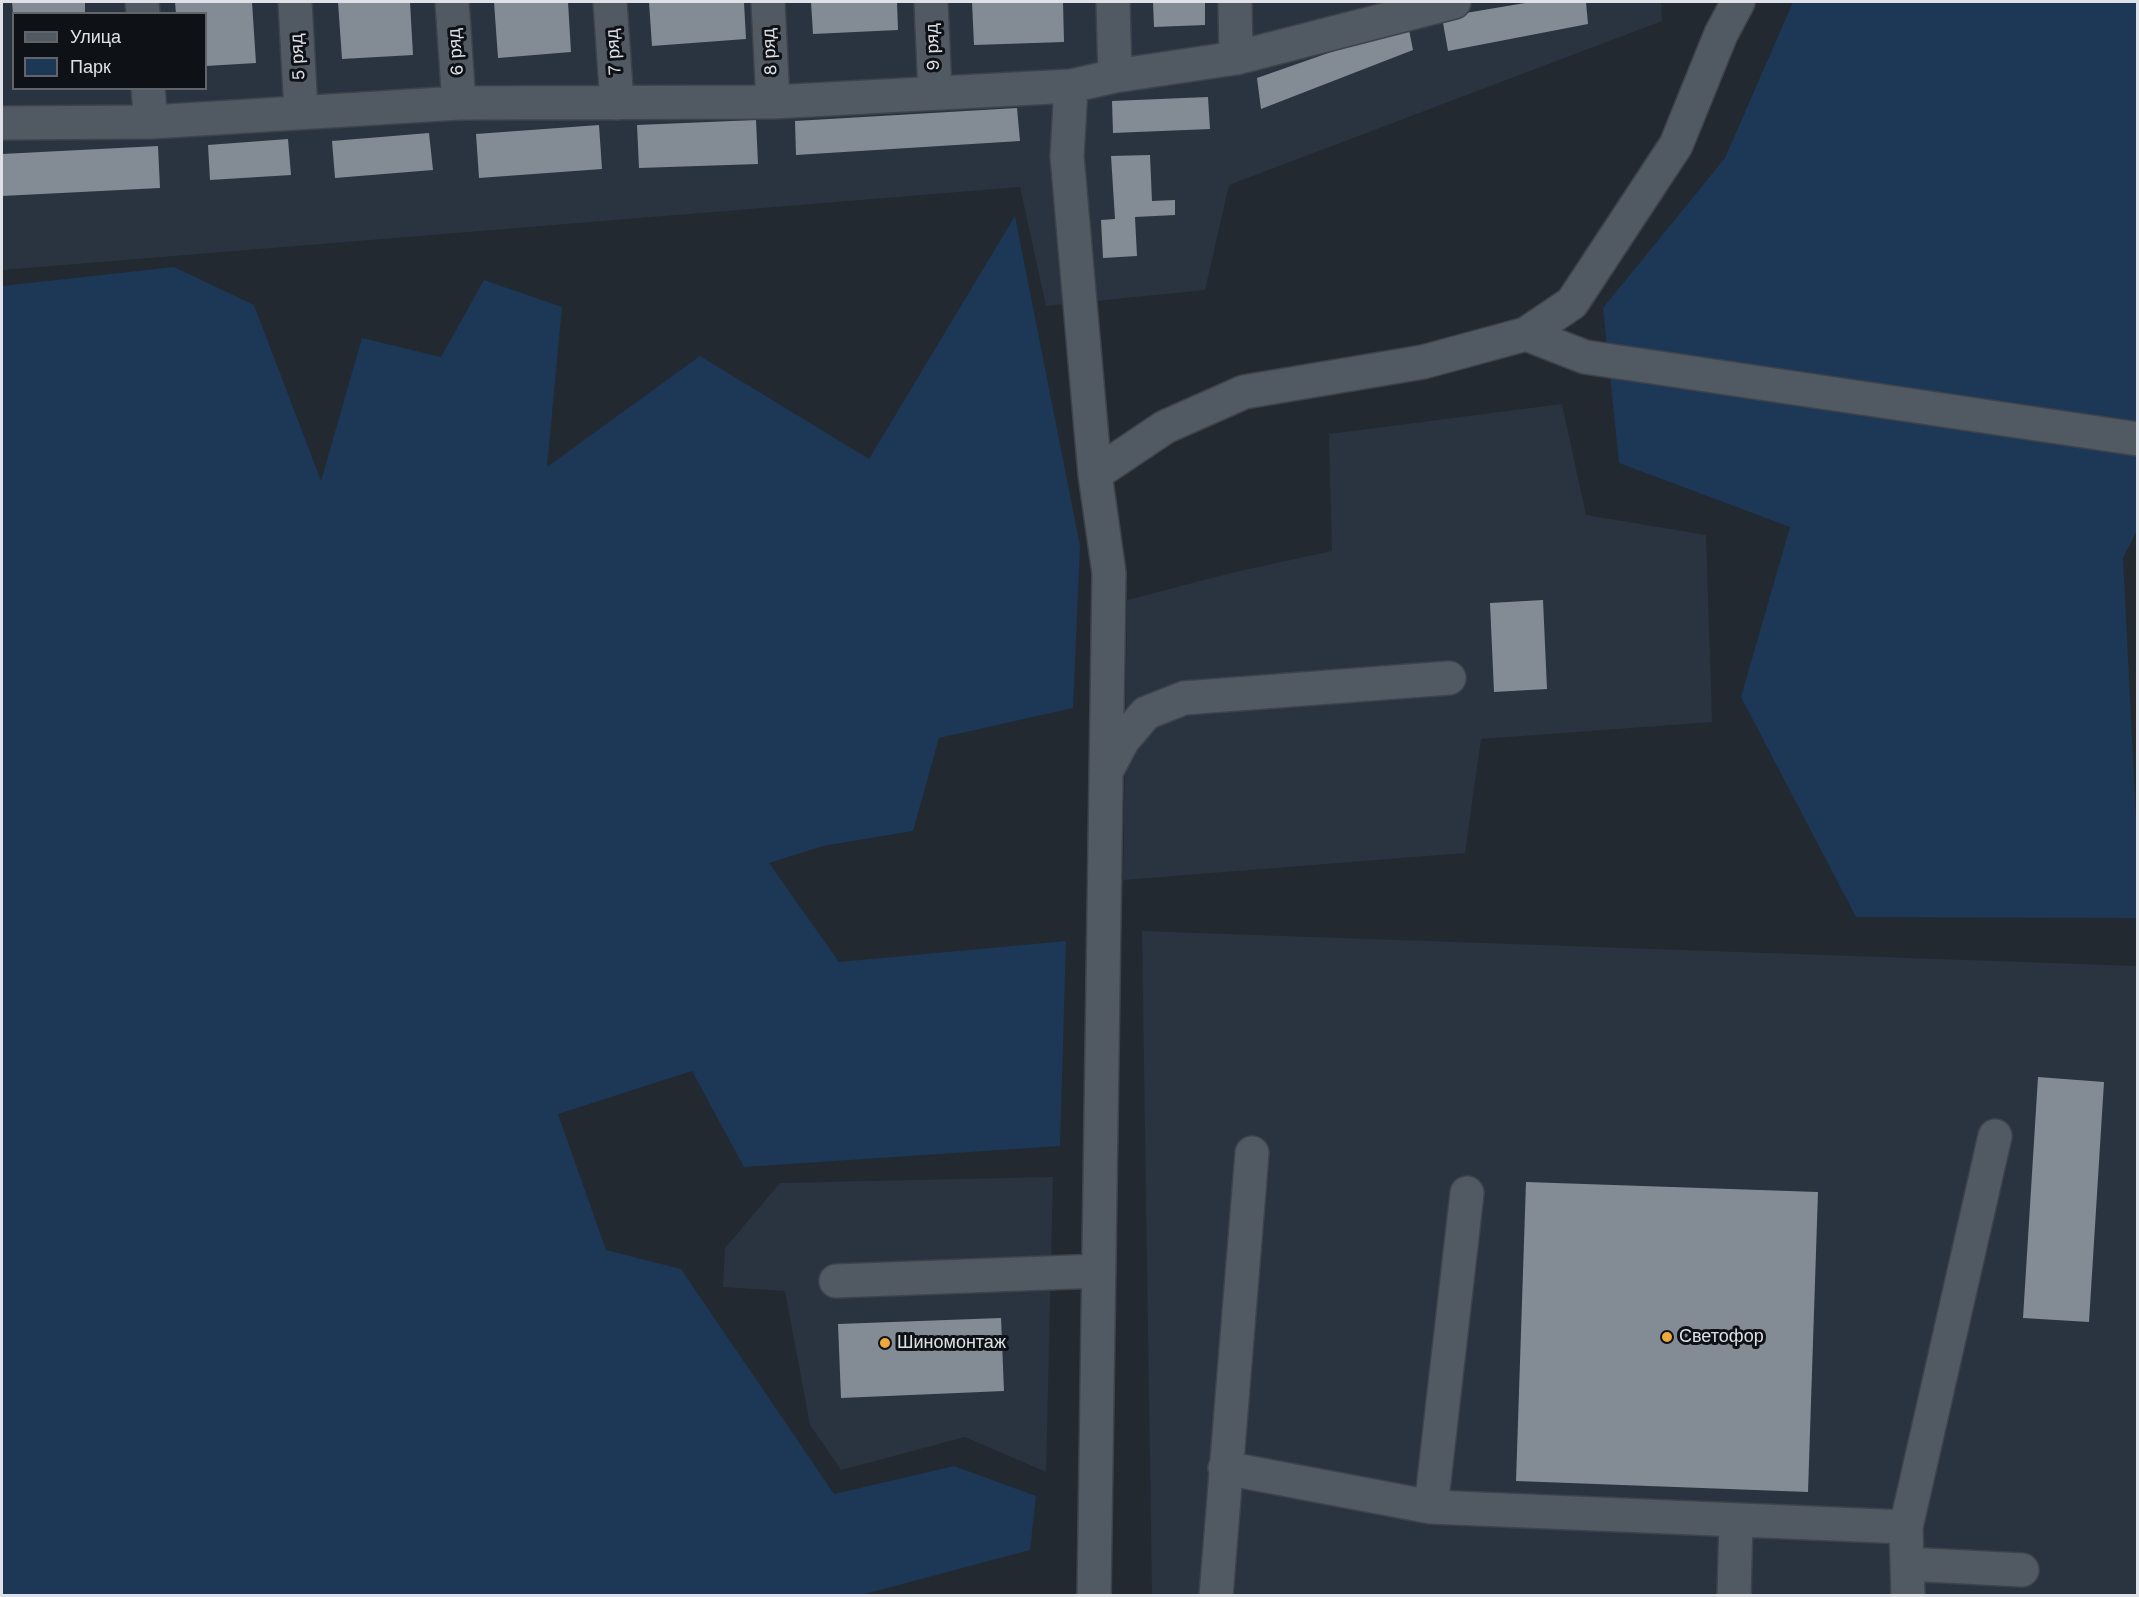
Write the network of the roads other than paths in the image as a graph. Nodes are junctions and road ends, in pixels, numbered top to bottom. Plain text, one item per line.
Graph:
1 (295, 2) edge
2 (452, 2) edge
3 (610, 2) edge
4 (768, 2) edge
5 (931, 2) edge
6 (1113, 2) edge
7 (1235, 2) edge
8 (1454, 2) edge
9 (1738, 2) edge
10 (1411, 6) edge
11 (1236, 58) junction
12 (1115, 76) junction
13 (1071, 86) junction
14 (148, 90) edge
15 (934, 92) junction
16 (773, 102) junction
17 (459, 103) junction
18 (617, 104) junction
19 (301, 112) junction
20 (151, 122) junction
21 (2, 123) edge
22 (1526, 334) junction
23 (2138, 439) edge
24 (1095, 474) junction
25 (1449, 678) dead end
26 (1105, 772) junction
27 (1995, 1136) dead end
28 (1252, 1153) dead end
29 (1467, 1193) dead end
30 (1099, 1271) junction
31 (836, 1281) dead end
32 (1225, 1468) junction
33 (1431, 1507) junction
34 (1736, 1520) junction
35 (1906, 1527) junction
36 (2022, 1570) dead end
37 (1907, 1580) edge
38 (1094, 1596) edge
39 (1216, 1596) edge
40 (1734, 1596) edge

1 - 19 street, 5 ряд
2 - 17 street, 6 ряд
3 - 18 street, 7 ряд
4 - 16 street, 8 ряд
5 - 15 street, 9 ряд
6 - 12 street
7 - 11 street
8 - 10 street
9 - 22 street
10 - 11 street
11 - 12 street
12 - 13 street
13 - 15 street
13 - 24 street
14 - 20 street
15 - 16 street
16 - 18 street
17 - 18 street
17 - 19 street
19 - 20 street
20 - 21 street
22 - 23 street
22 - 24 street
24 - 26 street
25 - 26 street
26 - 30 street
27 - 35 street
28 - 32 street
29 - 33 street
30 - 31 street
30 - 38 street
32 - 33 street
32 - 39 street
33 - 34 street
34 - 35 street
34 - 40 street
35 - 37 street
36 - 37 street

